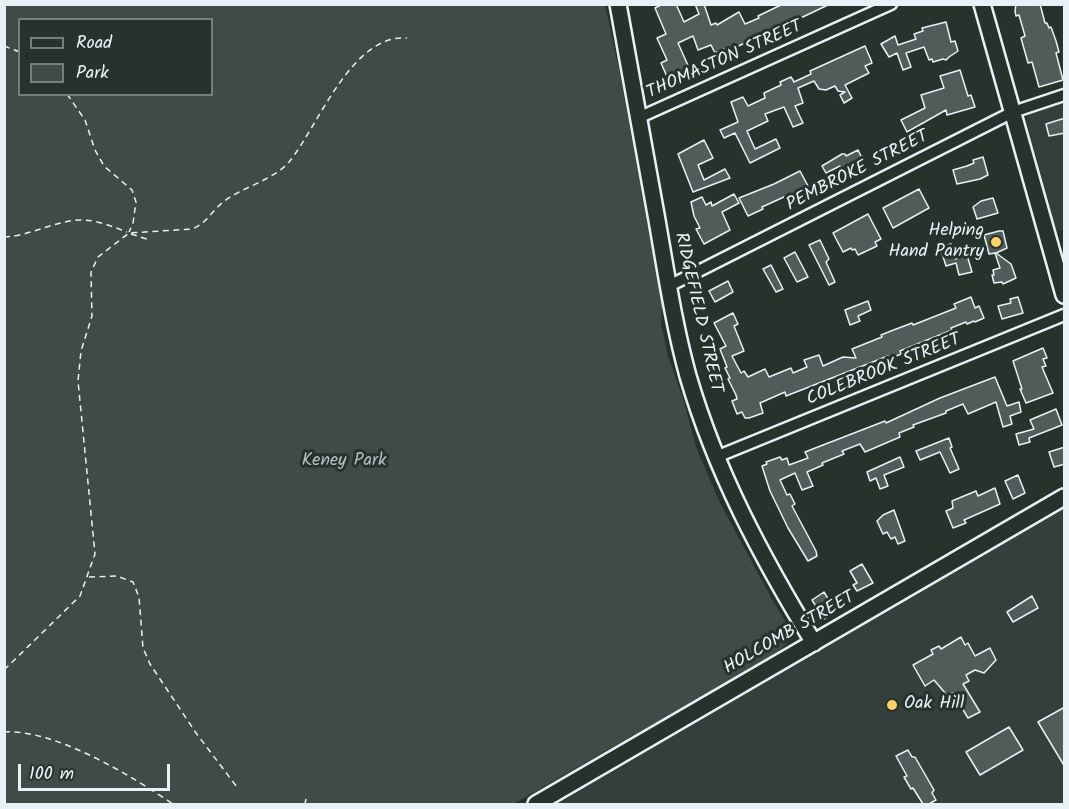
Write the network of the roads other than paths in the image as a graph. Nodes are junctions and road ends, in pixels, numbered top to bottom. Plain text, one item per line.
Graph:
1 (618, 4) edge
2 (891, 4) edge
3 (982, 4) edge
4 (1065, 95) edge
5 (1012, 112) junction
6 (638, 118) junction
7 (669, 286) junction
8 (1065, 295) edge
9 (1065, 315) edge
10 (716, 457) junction
11 (1065, 497) edge
12 (814, 643) junction
13 (536, 804) edge

1 - 6 street, RIDGEFIELD STREET
2 - 6 street, THOMASTON STREET
3 - 5 street
4 - 5 street, PEMBROKE STREET
5 - 7 street, PEMBROKE STREET
5 - 8 street
6 - 7 street, RIDGEFIELD STREET
7 - 10 street, RIDGEFIELD STREET
9 - 10 street, COLEBROOK STREET
10 - 12 street, RIDGEFIELD STREET
11 - 12 street, HOLCOMB STREET
12 - 13 street, HOLCOMB STREET

